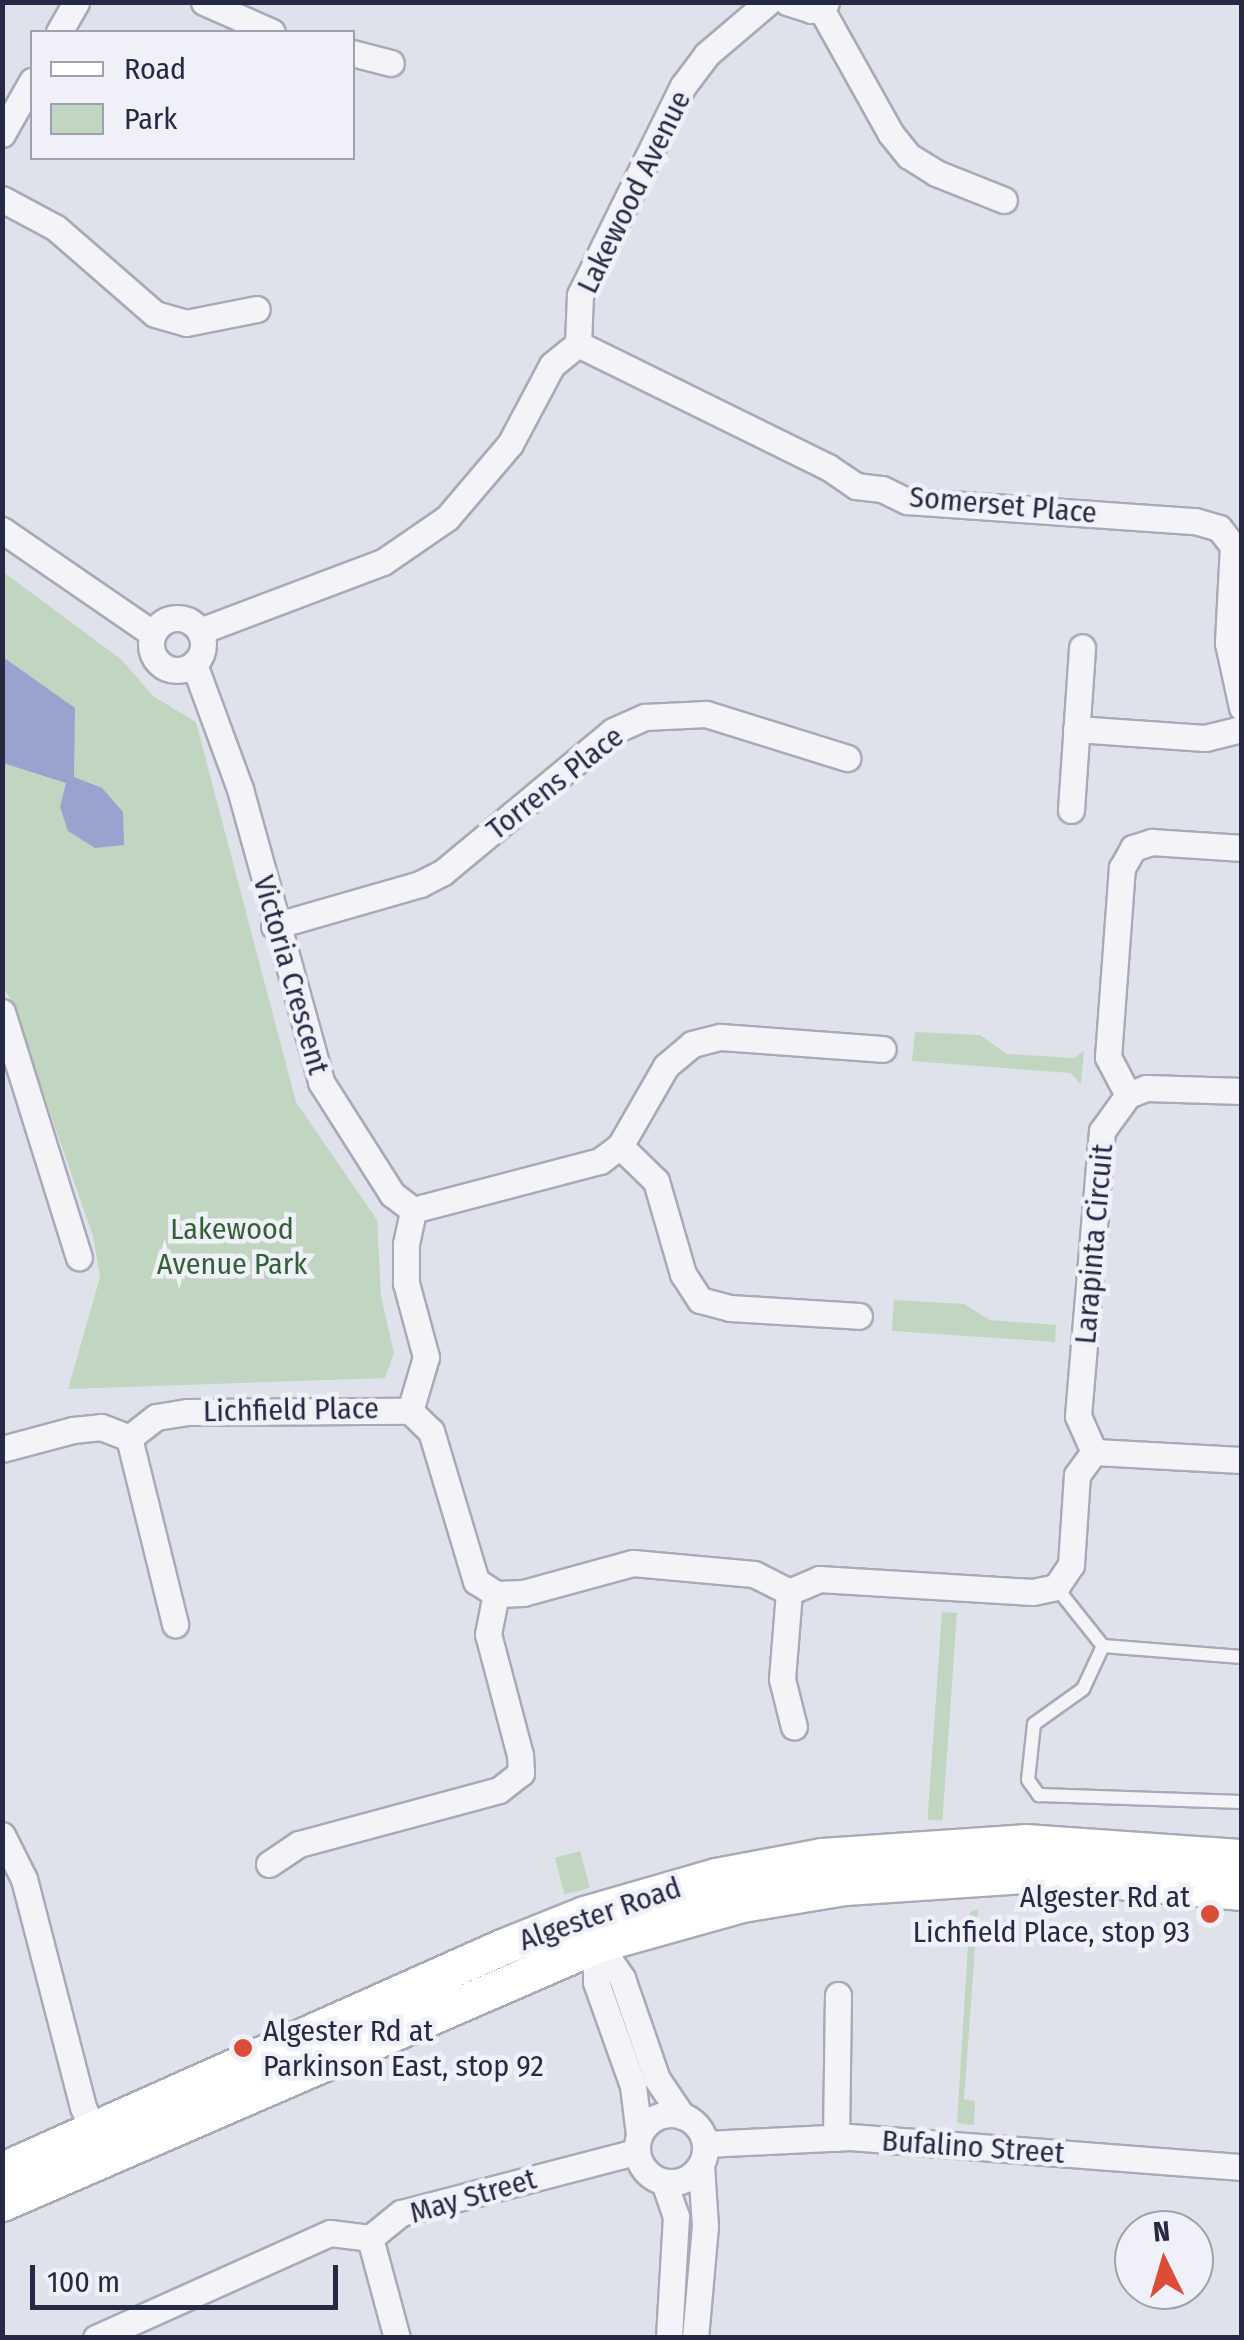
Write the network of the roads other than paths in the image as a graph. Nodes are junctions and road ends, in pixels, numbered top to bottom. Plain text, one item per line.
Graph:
1 (76, 2) edge
2 (204, 2) edge
3 (768, 2) edge
4 (787, 2) edge
5 (823, 5) edge
6 (61, 30) edge
7 (267, 30) edge
8 (355, 54) edge
9 (390, 62) dead end
10 (30, 85) edge
11 (2, 134) edge
12 (2, 199) edge
13 (1004, 200) dead end
14 (257, 310) dead end
15 (578, 344) junction
16 (2, 530) edge
17 (1237, 545) edge
18 (200, 631) junction
19 (152, 633) junction
20 (1082, 647) dead end
21 (194, 664) junction
22 (1242, 707) edge
23 (1076, 728) junction
24 (1242, 729) edge
25 (847, 758) dead end
26 (1070, 810) dead end
27 (1242, 848) edge
28 (274, 926) junction
29 (2, 1012) edge
30 (882, 1049) dead end
31 (1242, 1091) edge
32 (1128, 1096) junction
33 (620, 1146) junction
34 (413, 1210) junction
35 (79, 1257) dead end
36 (859, 1316) dead end
37 (410, 1411) junction
38 (129, 1438) junction
39 (2, 1449) edge
40 (1094, 1452) junction
41 (1242, 1460) edge
42 (1056, 1586) junction
43 (789, 1592) junction
44 (496, 1594) junction
45 (175, 1624) dead end
46 (1103, 1646) junction
47 (1242, 1657) edge
48 (794, 1727) dead end
49 (1242, 1802) edge
50 (2, 1835) edge
51 (1242, 1857) edge
52 (269, 1864) dead end
53 (1242, 1892) edge
54 (590, 1930) junction
55 (838, 1994) dead end
56 (682, 2116) junction
57 (836, 2138) junction
58 (638, 2143) junction
59 (99, 2146) junction
60 (703, 2154) junction
61 (1242, 2167) edge
62 (2, 2170) edge
63 (664, 2182) junction
64 (2, 2204) edge
65 (370, 2238) junction
66 (96, 2338) edge
67 (397, 2338) edge
68 (669, 2338) edge
69 (695, 2338) edge

1 - 6 street
2 - 7 street
3 - 15 street, Lakewood Avenue
4 - 5 street
5 - 13 street
8 - 9 street
10 - 11 street
12 - 14 street
15 - 17 street, Somerset Place
15 - 18 street
16 - 19 street
17 - 22 street, Somerset Place
18 - 19 street
18 - 21 street
19 - 21 street
20 - 23 street
21 - 28 street, Victoria Crescent
23 - 24 street
23 - 26 street
25 - 28 street, Torrens Place
27 - 32 street
28 - 34 street, Victoria Crescent
29 - 35 street
30 - 33 street
31 - 32 street
32 - 40 street, Larapinta Circuit
33 - 34 street
33 - 36 street
34 - 37 street
37 - 38 street, Lichfield Place
37 - 44 street, Lichfield Place
38 - 39 street
38 - 45 street
40 - 41 street
40 - 42 street
42 - 43 street
42 - 46 lane
43 - 44 street
43 - 48 street
44 - 52 street
46 - 47 lane
46 - 49 lane
50 - 59 street
51 - 54 main road, Algester Road
53 - 54 main road, Algester Road
54 - 56 street
54 - 58 street
54 - 59 main road, Algester Road
55 - 57 street
56 - 58 street
56 - 60 street
57 - 60 street, Bufalino Street
57 - 61 street, Bufalino Street
58 - 63 street
58 - 65 street, May Street
59 - 62 main road, Algester Road
59 - 64 main road, Algester Road
60 - 63 street
60 - 69 street
63 - 68 street
65 - 66 street
65 - 67 street

